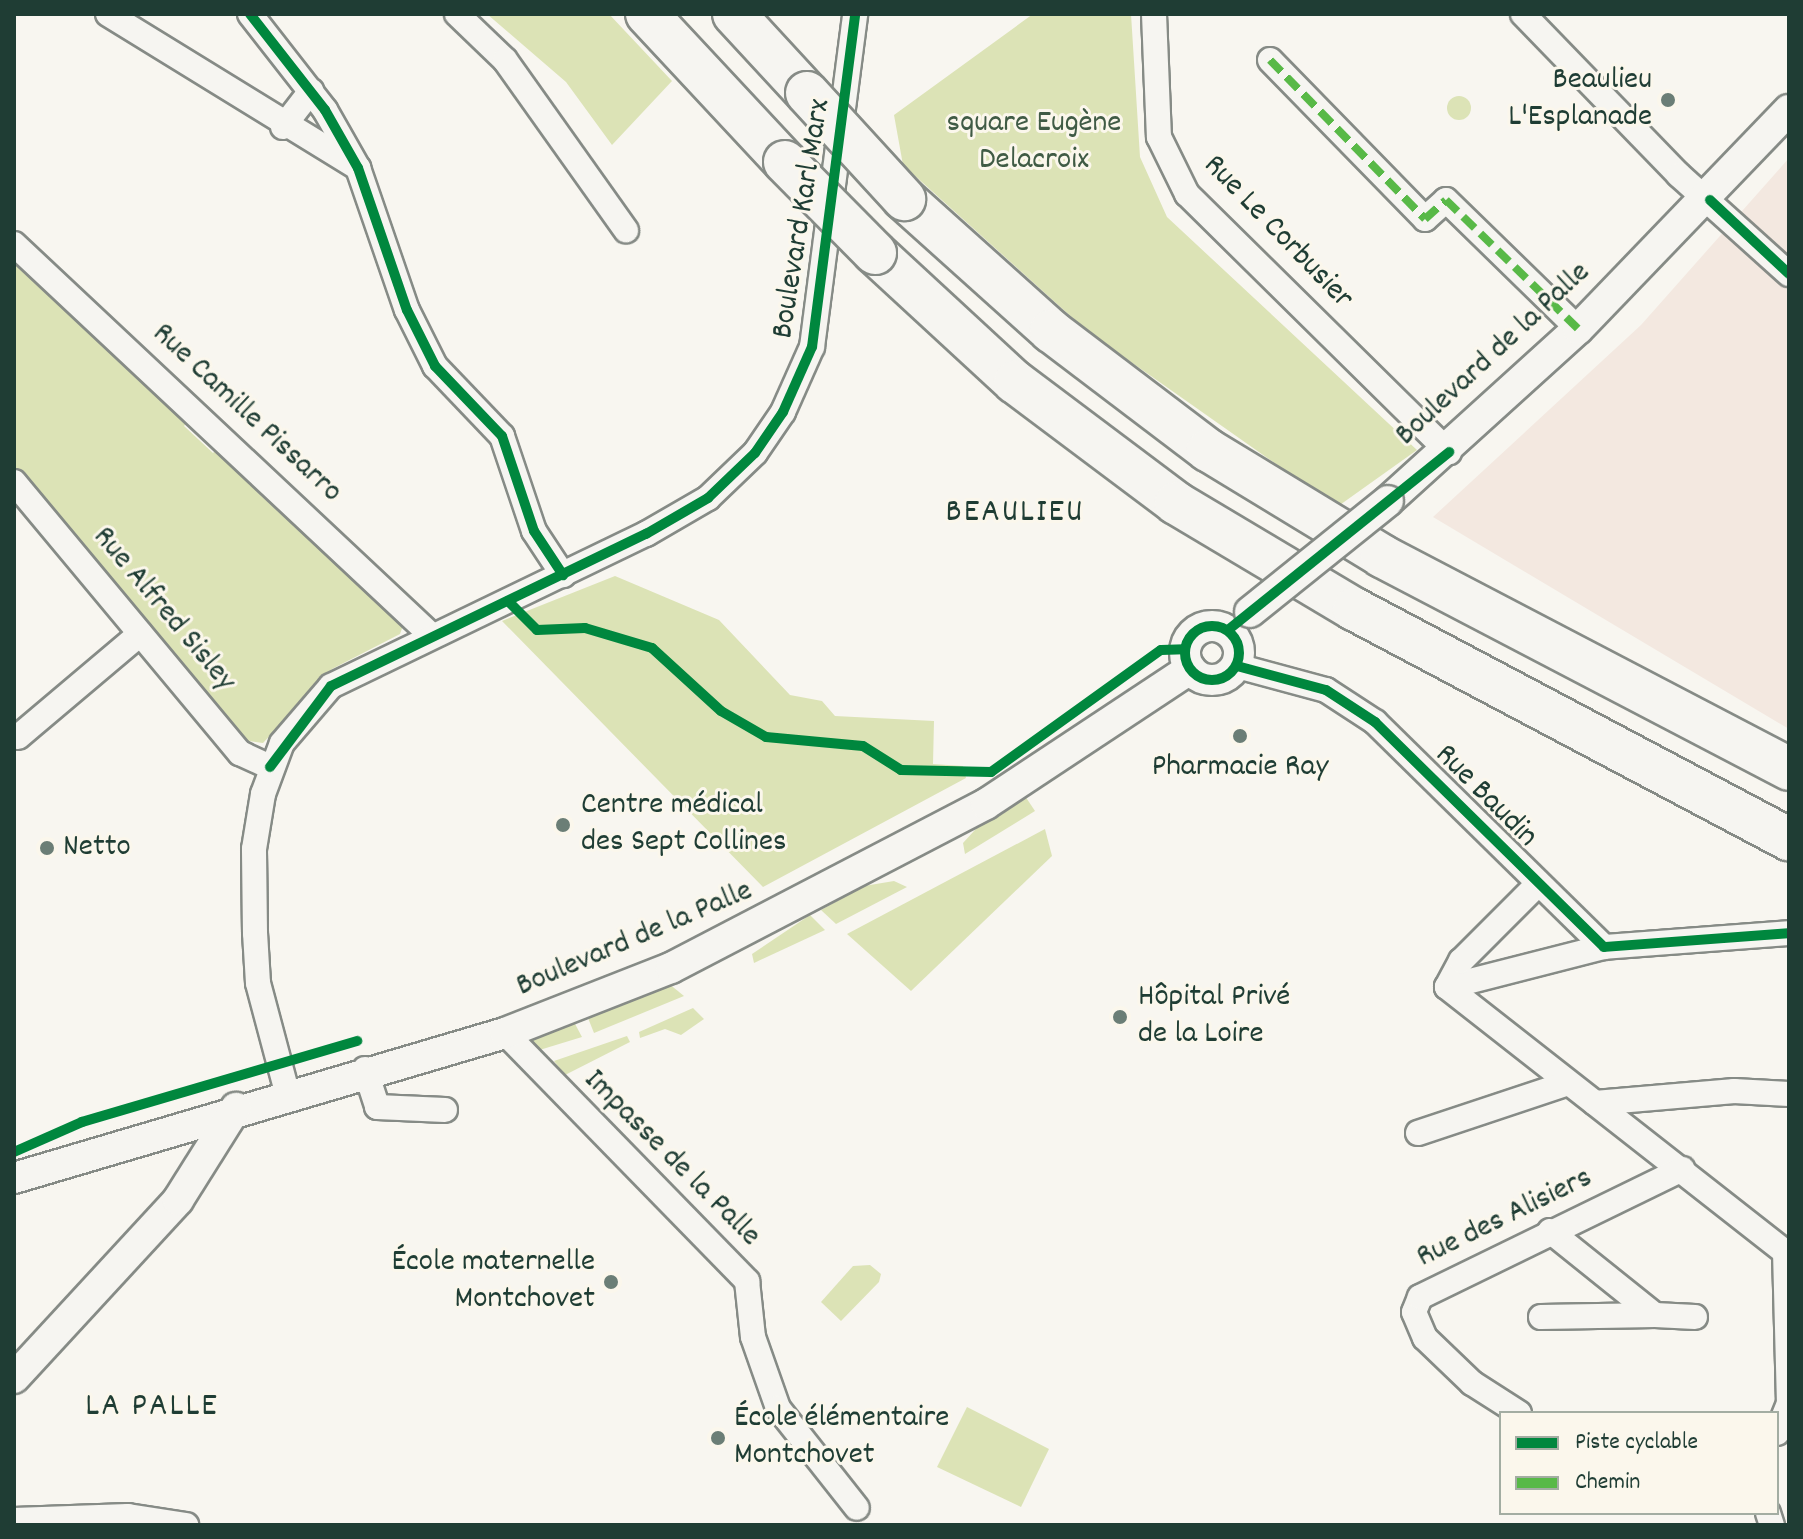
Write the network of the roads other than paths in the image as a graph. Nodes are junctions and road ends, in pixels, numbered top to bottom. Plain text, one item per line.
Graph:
1 (108, 14) edge
2 (250, 14) edge
3 (457, 14) edge
4 (647, 14) edge
5 (734, 14) edge
6 (855, 14) edge
7 (1154, 14) edge
8 (1523, 14) edge
9 (1270, 60) dead end
10 (311, 91) junction
11 (1789, 110) edge
12 (283, 127) junction
13 (358, 168) junction
14 (1710, 200) junction
15 (626, 230) dead end
16 (14, 244) edge
17 (1789, 274) edge
18 (1578, 329) junction
19 (1449, 452) junction
20 (14, 482) edge
21 (563, 575) junction
22 (1239, 621) junction
23 (140, 634) junction
24 (431, 635) junction
25 (1237, 666) junction
26 (1190, 669) junction
27 (18, 737) dead end
28 (270, 767) junction
29 (1789, 769) edge
30 (1789, 839) edge
31 (1536, 886) junction
32 (1789, 933) edge
33 (1604, 947) junction
34 (1447, 987) junction
35 (505, 1033) junction
36 (365, 1069) junction
37 (1568, 1083) junction
38 (287, 1092) junction
39 (1789, 1094) edge
40 (1595, 1103) junction
41 (236, 1108) junction
42 (445, 1110) dead end
43 (1418, 1133) dead end
44 (1682, 1169) junction
45 (14, 1178) edge
46 (1550, 1231) junction
47 (1787, 1253) edge
48 (1655, 1315) junction
49 (1541, 1317) dead end
50 (1695, 1317) dead end
51 (14, 1378) edge
52 (1516, 1411) edge
53 (1779, 1428) edge
54 (857, 1508) dead end
55 (14, 1520) edge
56 (186, 1525) edge

1 - 12 street
2 - 10 street
3 - 15 street
4 - 30 highway, bridge
5 - 29 highway, bridge
6 - 21 street, Boulevard Karl Marx
7 - 19 street, Rue Le Corbusier
8 - 14 street
9 - 18 street
10 - 12 street
10 - 13 street
11 - 14 street, Boulevard de la Palle
12 - 13 street
13 - 21 street
14 - 17 street
14 - 18 street, Boulevard de la Palle
16 - 24 street, Rue Camille Pissarro
18 - 19 street, Boulevard de la Palle
19 - 22 street, Boulevard de la Palle, bridge
20 - 23 street, Rue Alfred Sisley
21 - 24 street, Boulevard Karl Marx
22 - 25 street
22 - 26 street
23 - 27 street
23 - 28 street, Rue Alfred Sisley
24 - 28 street, Boulevard Karl Marx
25 - 26 street
25 - 31 street, Rue Baudin
26 - 35 street, Boulevard de la Palle
28 - 38 street, Boulevard Karl Marx
31 - 33 street, Rue Baudin
31 - 34 street
32 - 33 street
33 - 34 street
34 - 37 street
35 - 36 street, Boulevard de la Palle
35 - 54 street, Impasse de la Palle
36 - 38 street, Boulevard de la Palle
36 - 42 street
37 - 40 street
37 - 43 street
38 - 41 street, Boulevard de la Palle
39 - 40 street
40 - 44 street
41 - 45 street, Boulevard de la Palle
41 - 51 street
44 - 46 street, Rue des Alisiers
44 - 47 street
46 - 48 street
46 - 52 street, Rue des Alisiers
47 - 53 street
48 - 49 street
48 - 50 street
55 - 56 street

